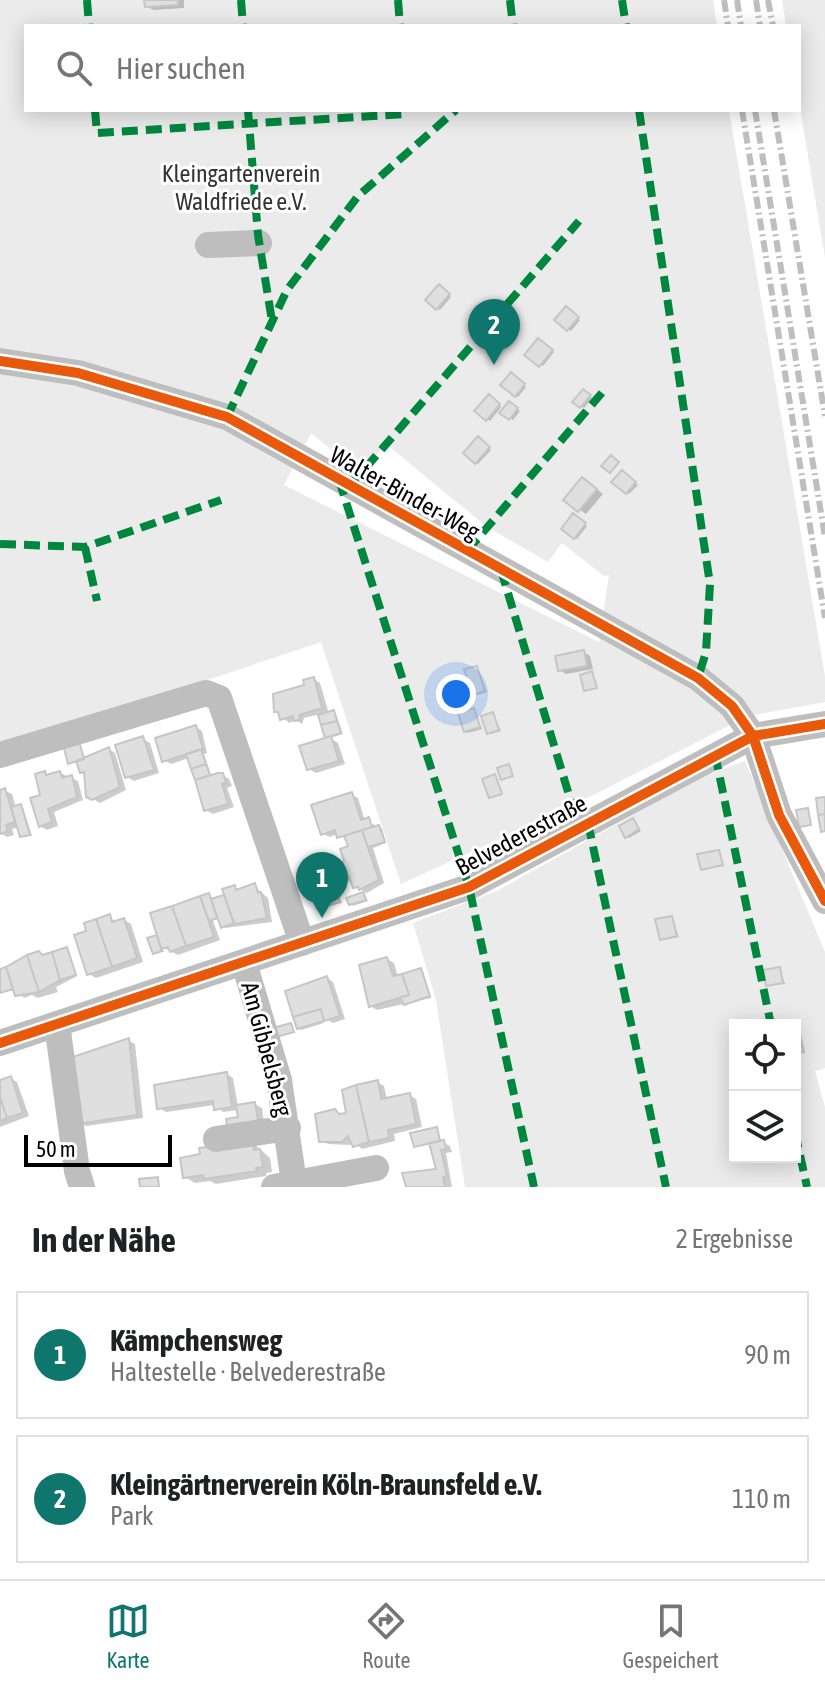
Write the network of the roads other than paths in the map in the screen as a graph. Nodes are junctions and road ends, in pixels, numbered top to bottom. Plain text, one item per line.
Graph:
1 (259, 243) dead end
2 (208, 245) dead end
3 (0, 361) edge
4 (817, 725) edge
5 (753, 736) junction
6 (0, 755) edge
7 (825, 901) edge
8 (302, 943) junction
9 (244, 963) junction
10 (57, 1024) junction
11 (0, 1043) edge
12 (288, 1128) junction
13 (216, 1139) dead end
14 (376, 1168) dead end
15 (284, 1185) edge
16 (82, 1187) edge

1 - 2 street
3 - 5 street, Walter-Binder-Weg
4 - 5 street, Belvederestraße
5 - 7 street, Walter-Binder-Weg
5 - 8 street, Belvederestraße
6 - 8 street
8 - 9 street, Belvederestraße
9 - 10 street, Belvederestraße
9 - 12 street, Am Gibbelsberg
10 - 11 street, Belvederestraße
10 - 16 street
12 - 13 street
12 - 15 street, Am Gibbelsberg
14 - 15 street, Am Gibbelsberg

